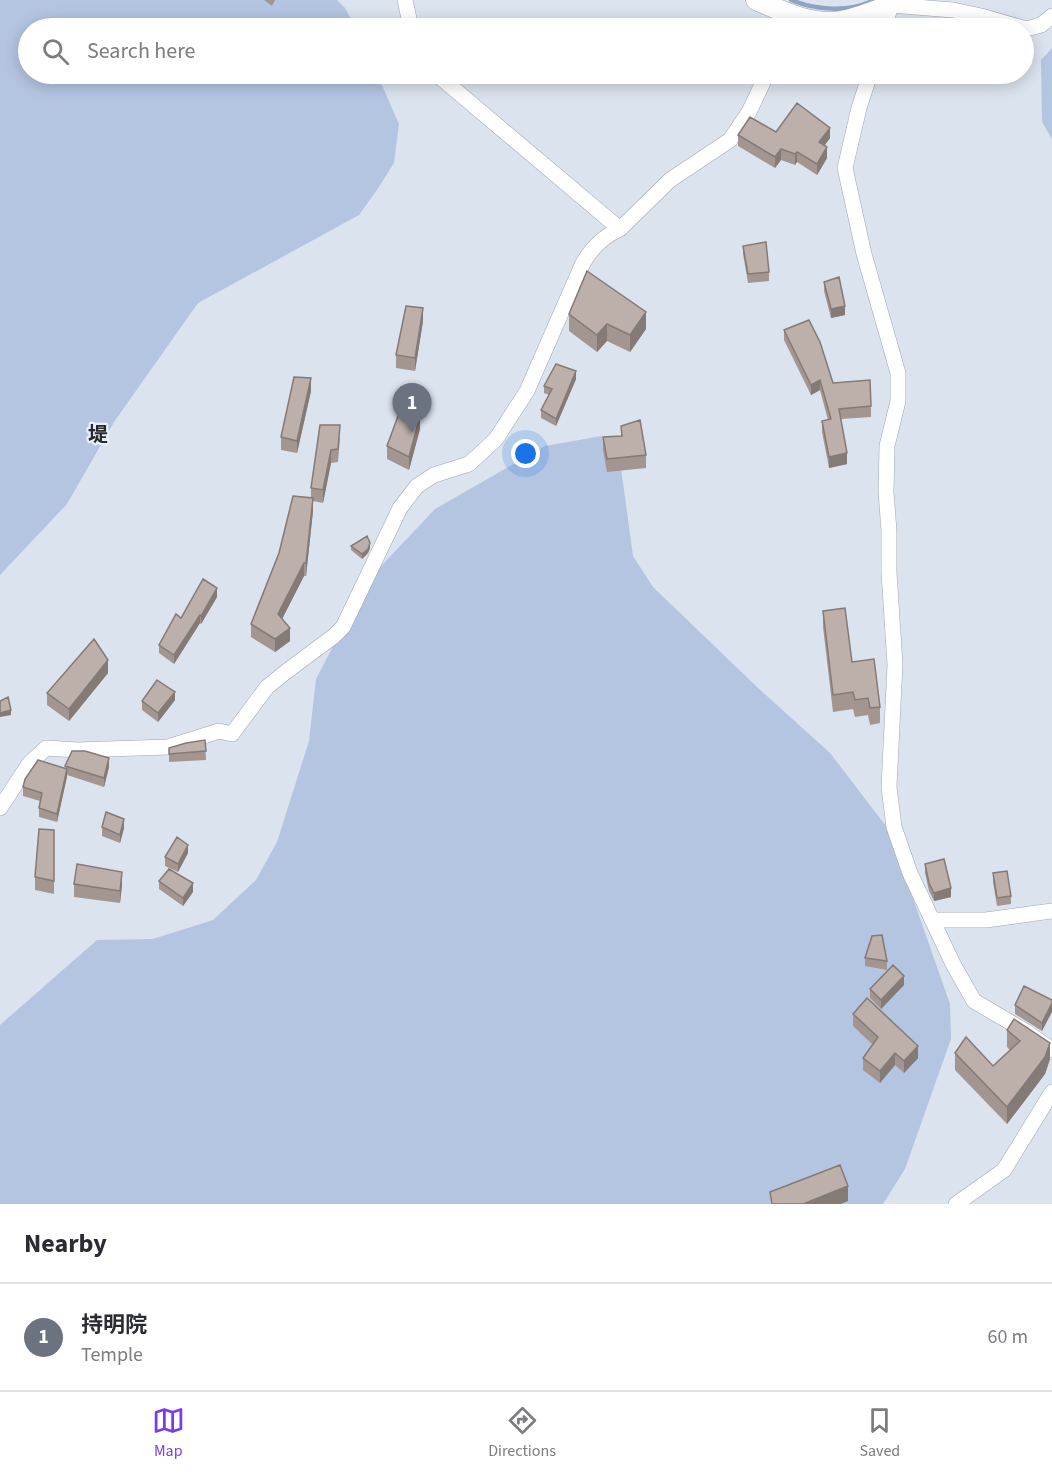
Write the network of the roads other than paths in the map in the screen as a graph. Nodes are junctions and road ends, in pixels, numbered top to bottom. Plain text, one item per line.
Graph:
1 (405, 0) edge
2 (756, 0) edge
3 (893, 3) edge
4 (1052, 16) edge
5 (409, 18) edge
6 (784, 18) edge
7 (852, 18) edge
8 (888, 18) edge
9 (988, 18) edge
10 (1034, 27) edge
11 (448, 84) edge
12 (762, 84) edge
13 (867, 84) edge
14 (620, 228) junction
15 (0, 808) edge
16 (1052, 911) edge
17 (932, 920) junction
18 (1052, 1050) edge
19 (1052, 1092) edge
20 (957, 1204) edge

1 - 5 street
2 - 6 street
3 - 7 street
3 - 8 street
3 - 9 street
4 - 10 street
11 - 14 street
12 - 14 street
13 - 17 street
14 - 15 street
16 - 17 street
17 - 18 street
19 - 20 street

